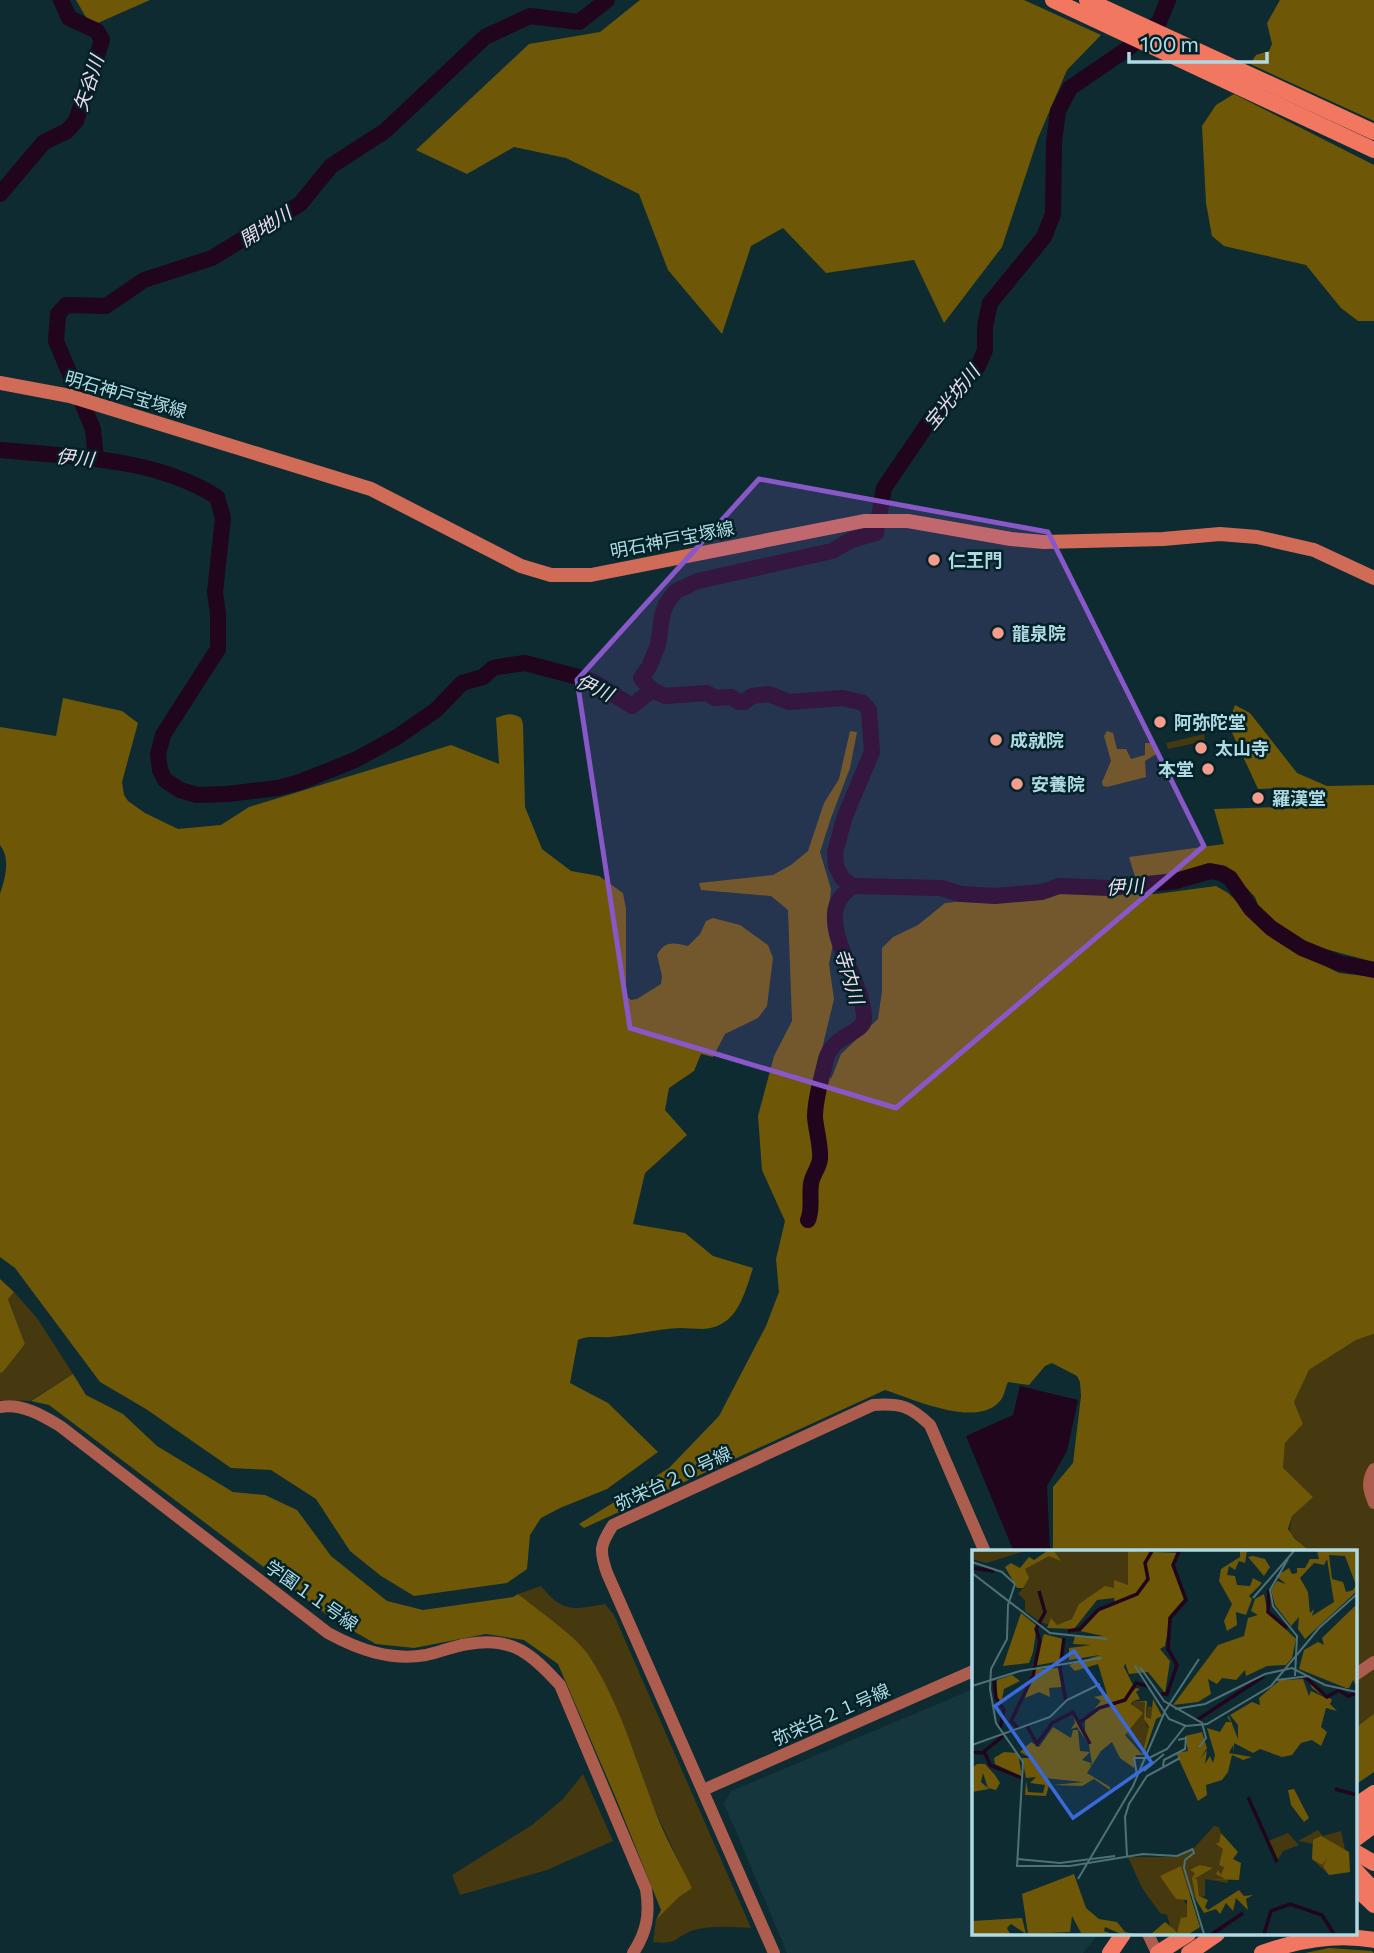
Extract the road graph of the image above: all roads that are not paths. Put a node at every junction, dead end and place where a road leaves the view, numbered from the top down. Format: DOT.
graph roads {
  1 [pos="1053,0"];
  2 [pos="1087,0"];
  3 [pos="1303,108"];
  4 [pos="1374,132"];
  5 [pos="1374,150"];
  6 [pos="0,383"];
  7 [pos="1374,578"];
  8 [pos="0,1407"];
  9 [pos="1374,1469"];
  10 [pos="1374,1503"];
  11 [pos="984,1550"];
  12 [pos="1374,1662"];
  13 [pos="972,1671"];
  14 [pos="1356,1674"];
  15 [pos="703,1790"];
  16 [pos="1374,1793"];
  17 [pos="1356,1805"];
  18 [pos="1374,1809"];
  19 [pos="1356,1822"];
  20 [pos="1374,1825"];
  21 [pos="1356,1838"];
  22 [pos="1361,1860"];
  23 [pos="1356,1888"];
  24 [pos="1374,1889"];
  25 [pos="1374,1905"];
  26 [pos="1122,1936"];
  27 [pos="1151,1936"];
  28 [pos="1185,1936"];
  29 [pos="1214,1936"];
  30 [pos="1374,1940"];
  31 [pos="1162,1950"];
  32 [pos="633,1953"];
  33 [pos="774,1953"];
  34 [pos="1110,1953"];
  35 [pos="1189,1953"];
  36 [pos="1262,1953"];
  1 -- 3 [label="highway"];
  2 -- 3 [label="highway"];
  3 -- 4 [label="highway"];
  3 -- 5 [label="highway"];
  6 -- 7 [label="main road, 明石神戸宝塚線"];
  8 -- 32 [label="street, 学園１１号線"];
  9 -- 10 [label="street"];
  11 -- 15 [label="street, 弥栄台２０号線"];
  12 -- 14 [label="street"];
  13 -- 15 [label="street, 弥栄台２１号線"];
  15 -- 33 [label="street, 弥栄台２０号線"];
  16 -- 17 [label="highway"];
  18 -- 19 [label="highway"];
  20 -- 21 [label="highway"];
  22 -- 24 [label="highway"];
  23 -- 25 [label="highway"];
  26 -- 34 [label="highway"];
  27 -- 31 [label="street"];
  28 -- 31 [label="highway"];
  29 -- 35 [label="highway"];
  30 -- 36 [label="highway"];
}
